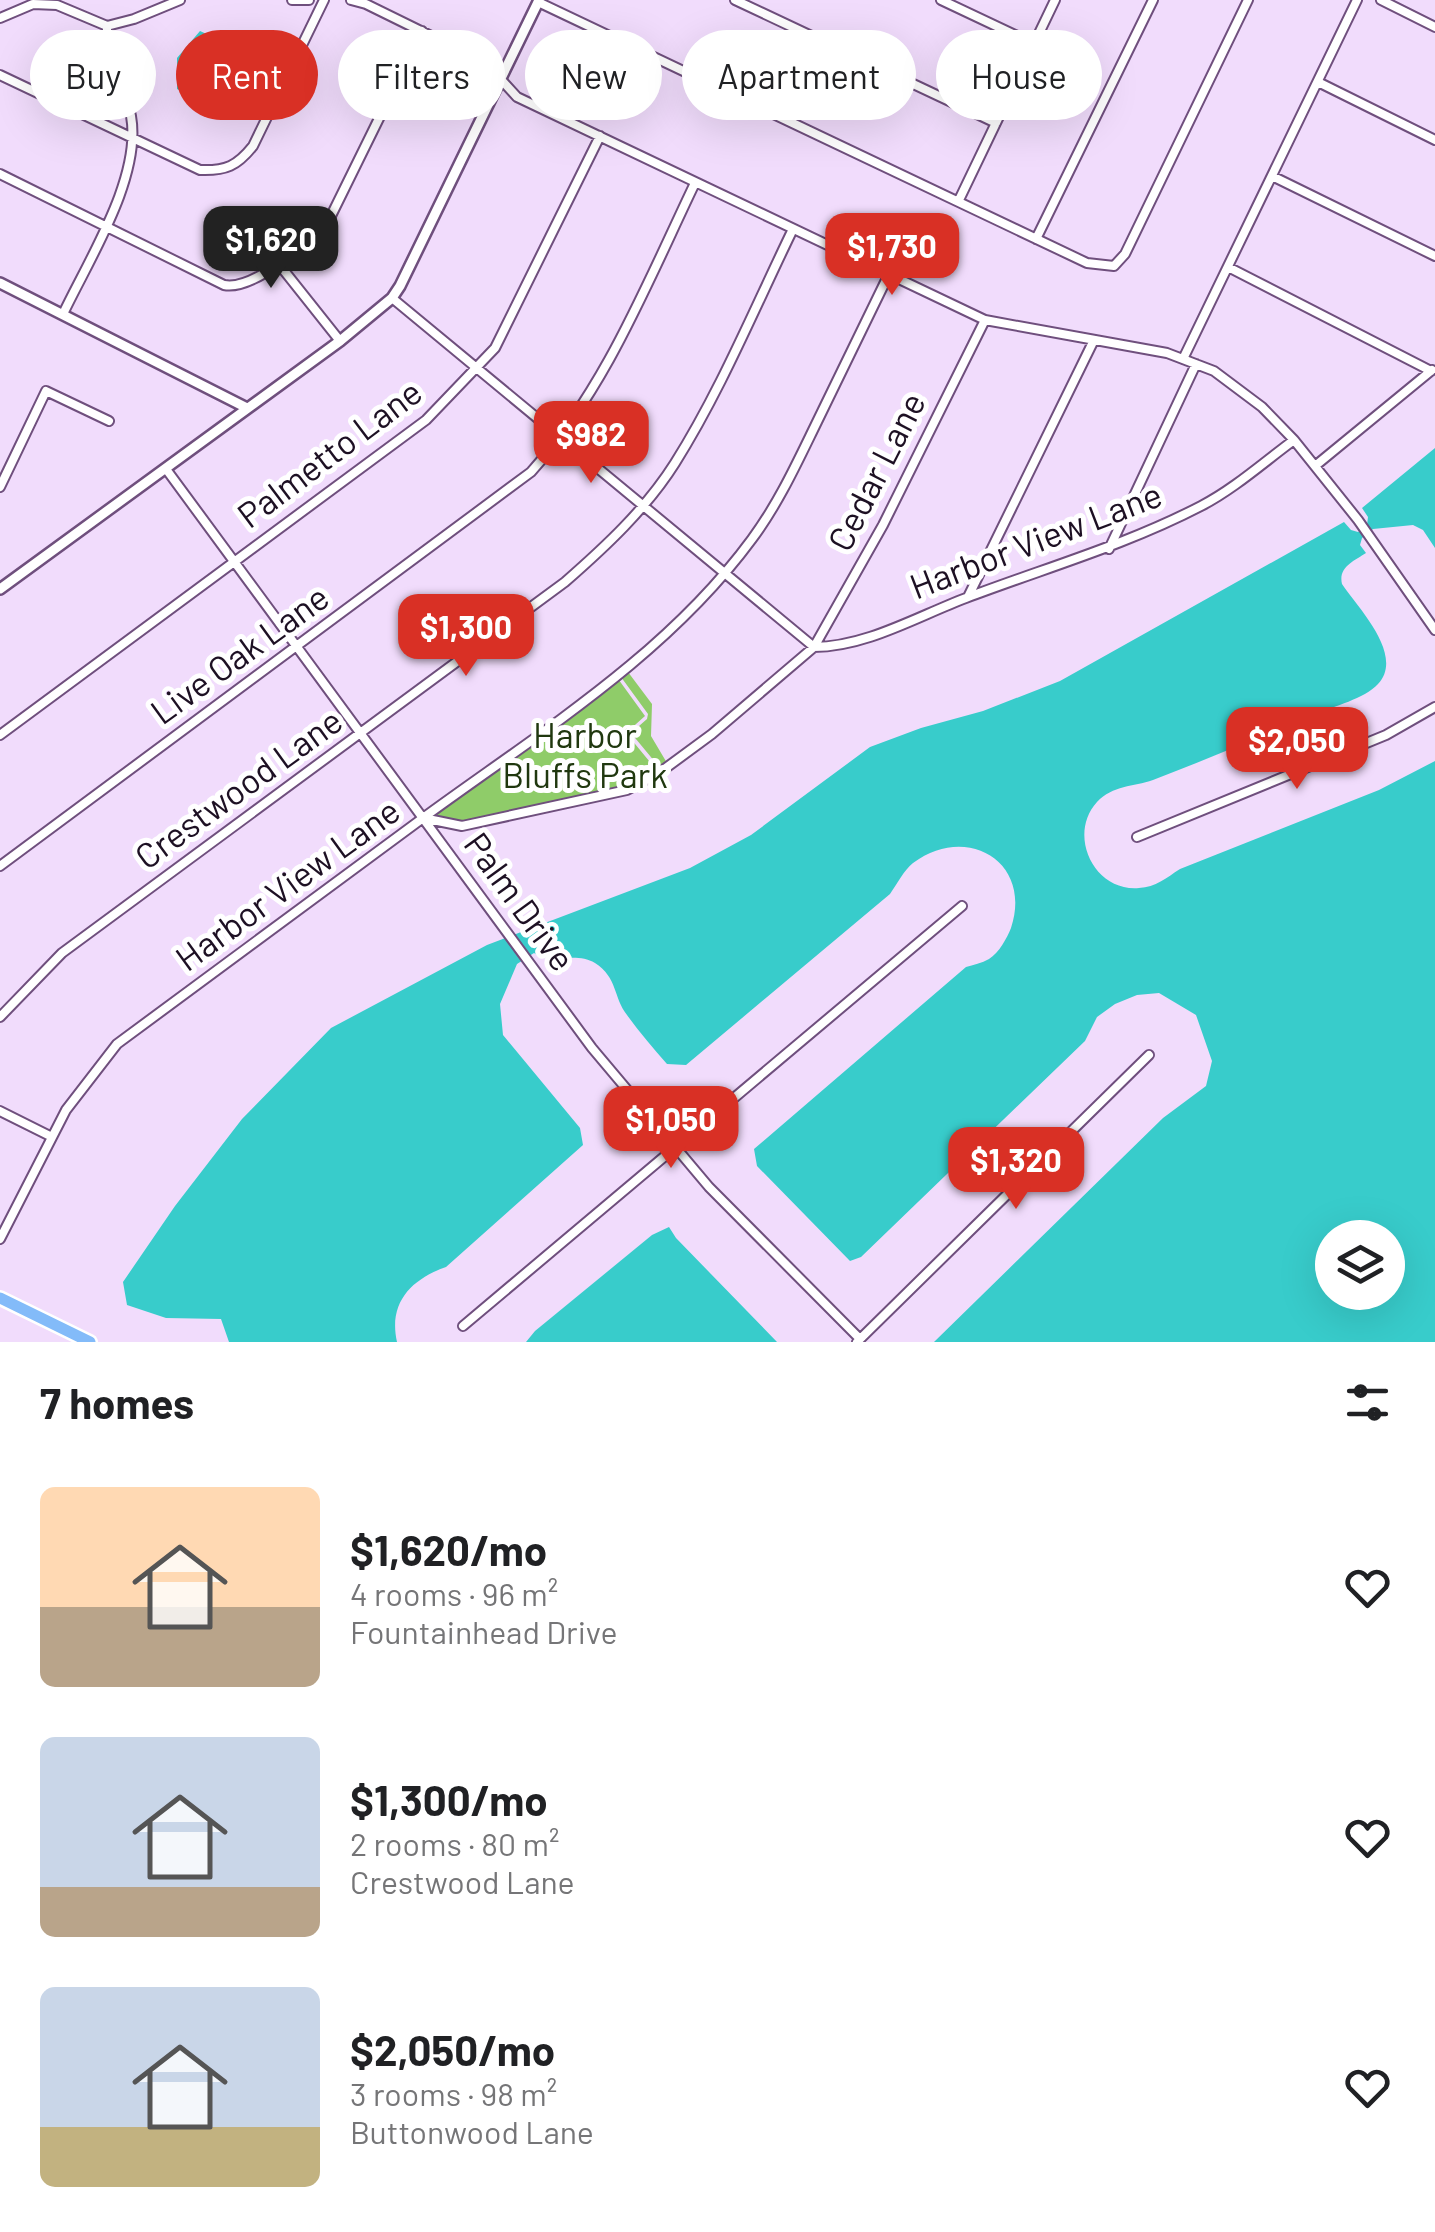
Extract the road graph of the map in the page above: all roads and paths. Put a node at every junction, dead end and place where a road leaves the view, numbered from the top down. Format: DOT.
graph roads {
  1 [pos="180,0"];
  2 [pos="292,0"];
  3 [pos="308,0"];
  4 [pos="324,0"];
  5 [pos="351,0"];
  6 [pos="735,0"];
  7 [pos="941,0"];
  8 [pos="1054,0"];
  9 [pos="1152,0"];
  10 [pos="1248,0"];
  11 [pos="1357,0"];
  12 [pos="1381,0"];
  13 [pos="538,1"];
  14 [pos="57,2"];
  15 [pos="0,18"];
  16 [pos="107,26"];
  17 [pos="1435,26"];
  18 [pos="420,30"];
  19 [pos="1004,30"];
  20 [pos="1040,30"];
  21 [pos="505,70"];
  22 [pos="0,75"];
  23 [pos="1318,82"];
  24 [pos="505,83"];
  25 [pos="378,120"];
  26 [pos="481,120"];
  27 [pos="997,120"];
  28 [pos="996,123"];
  29 [pos="600,136"];
  30 [pos="133,140"];
  31 [pos="1435,140"];
  32 [pos="0,174"];
  33 [pos="1272,176"];
  34 [pos="695,183"];
  35 [pos="959,200"];
  36 [pos="104,226"];
  37 [pos="793,229"];
  38 [pos="1036,239"];
  39 [pos="1435,256"];
  40 [pos="278,263"];
  41 [pos="1230,268"];
  42 [pos="888,276"];
  43 [pos="0,283"];
  44 [pos="392,298"];
  45 [pos="62,314"];
  46 [pos="985,320"];
  47 [pos="1094,340"];
  48 [pos="340,341"];
  49 [pos="1183,358"];
  50 [pos="1196,364"];
  51 [pos="478,368"];
  52 [pos="1433,369"];
  53 [pos="247,408"];
  54 [pos="109,421"];
  55 [pos="562,438"];
  56 [pos="1294,440"];
  57 [pos="1315,466"];
  58 [pos="166,470"];
  59 [pos="0,487"];
  60 [pos="642,504"];
  61 [pos="1109,549"];
  62 [pos="234,561"];
  63 [pos="726,573"];
  64 [pos="0,590"];
  65 [pos="968,597"];
  66 [pos="1435,630"];
  67 [pos="297,647"];
  68 [pos="814,647"];
  69 [pos="1435,706"];
  70 [pos="359,734"];
  71 [pos="0,735"];
  72 [pos="423,818"];
  73 [pos="1137,837"];
  74 [pos="0,866"];
  75 [pos="962,906"];
  76 [pos="0,1017"];
  77 [pos="1150,1055"];
  78 [pos="0,1111"];
  79 [pos="52,1137"];
  80 [pos="676,1147"];
  81 [pos="0,1239"];
  82 [pos="0,1298"];
  83 [pos="463,1326"];
  84 [pos="858,1341"];
  85 [pos="90,1342"];
  1 -- 16 [label="street"];
  2 -- 3 [label="street"];
  4 -- 30 [label="street"];
  5 -- 18 [label="street"];
  6 -- 28 [label="street"];
  7 -- 19 [label="street"];
  8 -- 20 [label="street"];
  9 -- 38 [label="street"];
  10 -- 38 [label="street"];
  11 -- 23 [label="street"];
  12 -- 17 [label="street"];
  13 -- 21 [label="street"];
  13 -- 35 [label="street"];
  14 -- 15 [label="street"];
  14 -- 16 [label="street"];
  16 -- 30 [label="street"];
  22 -- 30 [label="street"];
  23 -- 31 [label="street"];
  23 -- 33 [label="street"];
  24 -- 29 [label="street"];
  25 -- 40 [label="street"];
  26 -- 44 [label="street"];
  27 -- 28 [label="street"];
  28 -- 35 [label="street"];
  29 -- 34 [label="street"];
  29 -- 51 [label="street, Palmetto Lane"];
  30 -- 36 [label="street"];
  32 -- 36 [label="street"];
  33 -- 39 [label="street"];
  33 -- 41 [label="street"];
  34 -- 37 [label="street"];
  34 -- 55 [label="street, Live Oak Lane"];
  35 -- 38 [label="street"];
  36 -- 40 [label="street"];
  36 -- 45 [label="street"];
  37 -- 42 [label="street"];
  37 -- 60 [label="street, Crestwood Lane"];
  40 -- 48 [label="street"];
  41 -- 49 [label="street"];
  41 -- 52 [label="street"];
  42 -- 46 [label="street"];
  42 -- 63 [label="street"];
  43 -- 45 [label="street"];
  44 -- 48 [label="street"];
  44 -- 51 [label="street"];
  45 -- 53 [label="street"];
  46 -- 47 [label="street"];
  46 -- 68 [label="street, Cedar Lane"];
  47 -- 49 [label="street"];
  47 -- 65 [label="street"];
  48 -- 53 [label="street"];
  49 -- 50 [label="street"];
  50 -- 56 [label="street"];
  50 -- 61 [label="street"];
  51 -- 55 [label="street"];
  51 -- 62 [label="street, Palmetto Lane"];
  52 -- 57 [label="street"];
  53 -- 58 [label="street"];
  54 -- 59 [label="street"];
  55 -- 60 [label="street"];
  55 -- 67 [label="street, Live Oak Lane"];
  56 -- 57 [label="street"];
  56 -- 61 [label="street, Harbor View Lane"];
  57 -- 66 [label="street"];
  58 -- 62 [label="street, Palm Drive"];
  58 -- 64 [label="street"];
  60 -- 63 [label="street"];
  60 -- 70 [label="street, Crestwood Lane"];
  61 -- 65 [label="street, Harbor View Lane"];
  62 -- 67 [label="street, Palm Drive"];
  62 -- 71 [label="street, Palmetto Lane"];
  63 -- 68 [label="street"];
  63 -- 72 [label="street"];
  65 -- 68 [label="street, Harbor View Lane"];
  67 -- 70 [label="street, Palm Drive"];
  67 -- 74 [label="street, Live Oak Lane"];
  68 -- 72 [label="street, Harbor View Lane"];
  69 -- 73 [label="street"];
  70 -- 72 [label="street, Palm Drive"];
  70 -- 76 [label="street, Crestwood Lane"];
  72 -- 79 [label="street, Harbor View Lane"];
  72 -- 80 [label="street, Palm Drive"];
  75 -- 80 [label="street"];
  77 -- 84 [label="street"];
  78 -- 79 [label="street"];
  79 -- 81 [label="street, Harbor View Lane"];
  80 -- 83 [label="street"];
  80 -- 84 [label="street, Palm Drive"];
  82 -- 85 [label="main road"];
}
